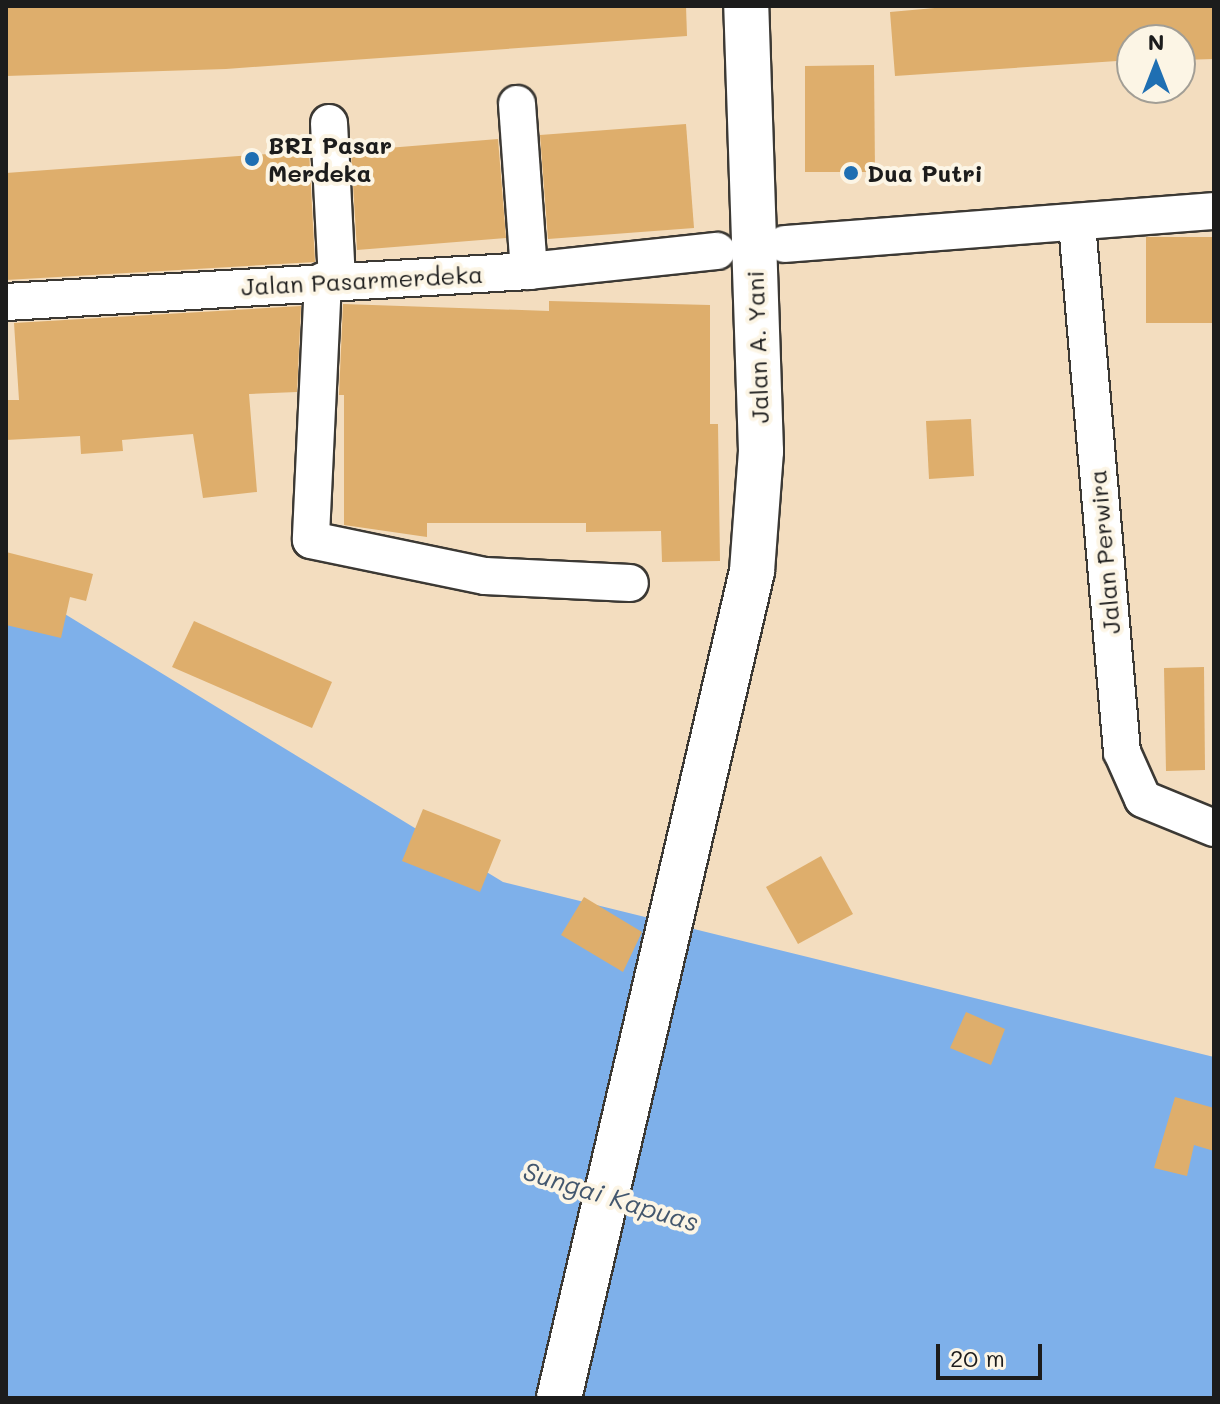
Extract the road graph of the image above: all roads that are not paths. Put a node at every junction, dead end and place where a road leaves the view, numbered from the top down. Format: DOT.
graph roads {
  1 [pos="746,6"];
  2 [pos="517,104"];
  3 [pos="329,123"];
  4 [pos="1214,211"];
  5 [pos="1077,224"];
  6 [pos="785,244"];
  7 [pos="717,251"];
  8 [pos="529,271"];
  9 [pos="330,280"];
  10 [pos="6,302"];
  11 [pos="630,583"];
  12 [pos="1214,828"];
  13 [pos="559,1398"];
  1 -- 13 [label="highway, Jalan A. Yani"];
  2 -- 8 [label="street"];
  3 -- 9 [label="street"];
  4 -- 5 [label="street"];
  5 -- 6 [label="street"];
  5 -- 12 [label="street, Jalan Perwira"];
  7 -- 8 [label="street, Jalan Pasarmerdeka"];
  8 -- 9 [label="street, Jalan Pasarmerdeka"];
  9 -- 10 [label="street, Jalan Pasarmerdeka"];
  9 -- 11 [label="street"];
}
